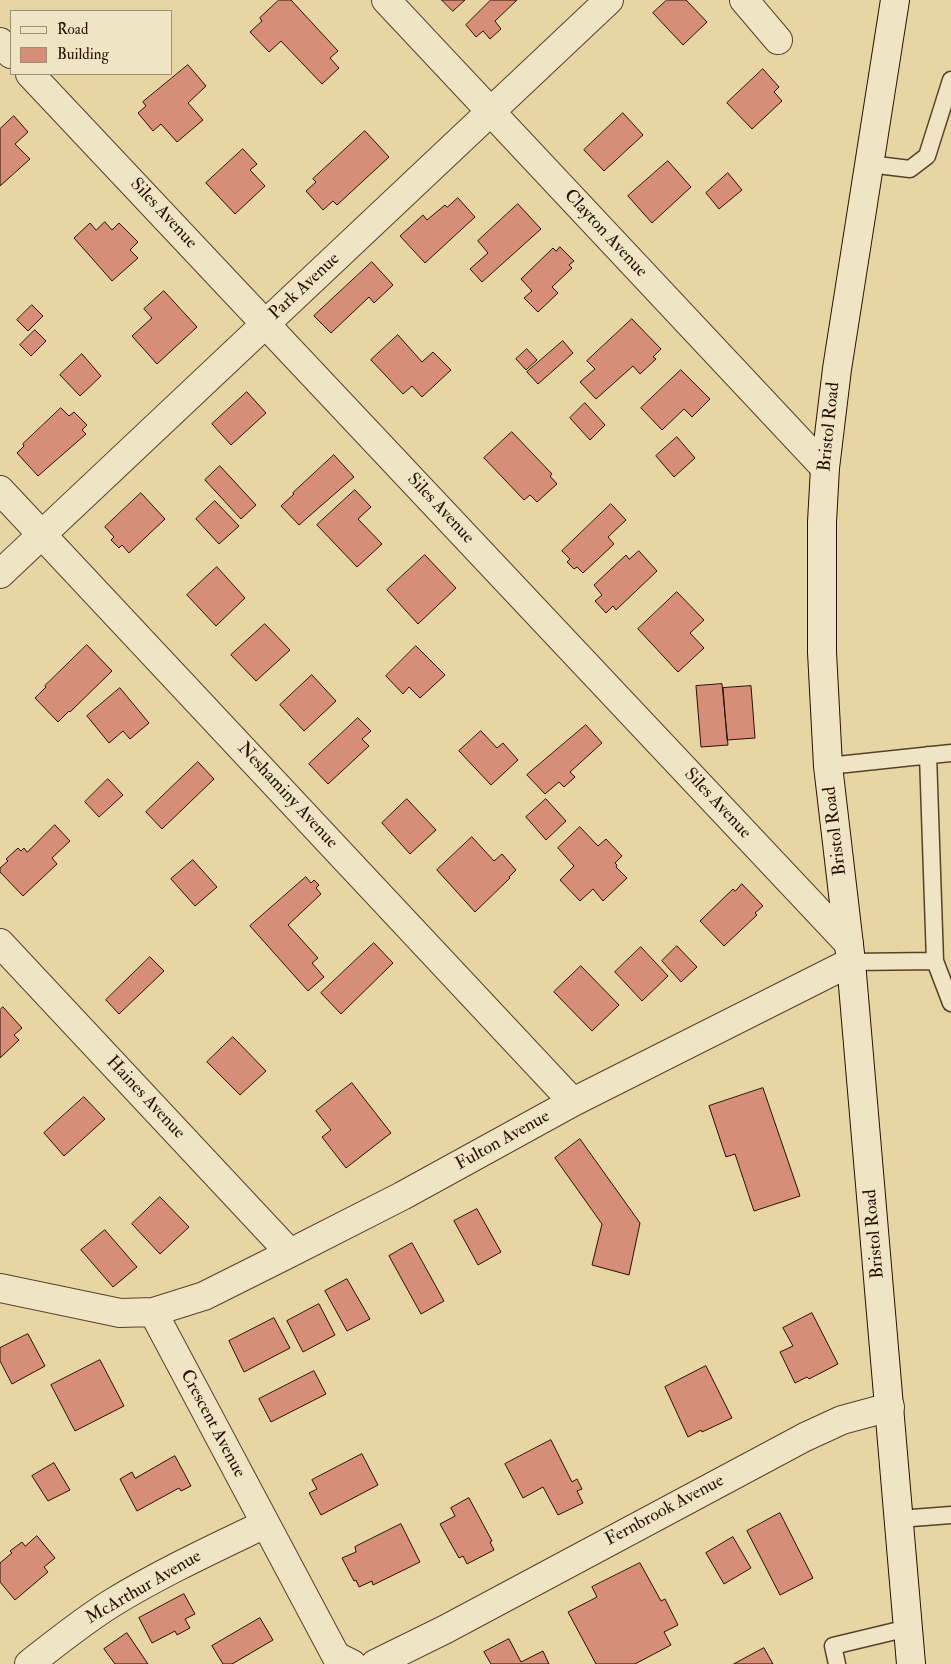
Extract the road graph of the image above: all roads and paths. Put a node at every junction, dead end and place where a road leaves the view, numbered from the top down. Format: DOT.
graph roads {
  1 [pos="386,0"];
  2 [pos="609,0"];
  3 [pos="744,0"];
  4 [pos="895,0"];
  5 [pos="778,40"];
  6 [pos="0,42"];
  7 [pos="10,53"];
  8 [pos="31,75"];
  9 [pos="951,80"];
  10 [pos="490,111"];
  11 [pos="869,164"];
  12 [pos="266,323"];
  13 [pos="825,468"];
  14 [pos="0,490"];
  15 [pos="42,534"];
  16 [pos="0,574"];
  17 [pos="951,753"];
  18 [pos="928,755"];
  19 [pos="828,766"];
  20 [pos="0,943"];
  21 [pos="850,953"];
  22 [pos="935,961"];
  23 [pos="951,1003"];
  24 [pos="573,1102"];
  25 [pos="290,1253"];
  26 [pos="0,1288"];
  27 [pos="153,1312"];
  28 [pos="890,1407"];
  29 [pos="951,1515"];
  30 [pos="899,1519"];
  31 [pos="265,1524"];
  32 [pos="908,1628"];
  33 [pos="29,1664"];
  34 [pos="352,1664"];
  35 [pos="375,1664"];
  36 [pos="837,1664"];
  37 [pos="912,1664"];
  1 -- 10 [label="street, Clayton Avenue"];
  2 -- 10 [label="street, Park Avenue"];
  3 -- 5 [label="street"];
  4 -- 11 [label="street, Bristol Road"];
  6 -- 7 [label="street"];
  8 -- 12 [label="street, Siles Avenue"];
  9 -- 11 [label="lane"];
  10 -- 12 [label="street, Park Avenue"];
  10 -- 13 [label="street, Clayton Avenue"];
  11 -- 13 [label="street, Bristol Road"];
  12 -- 15 [label="street, Park Avenue"];
  12 -- 21 [label="street, Siles Avenue"];
  13 -- 19 [label="street, Bristol Road"];
  14 -- 15 [label="street, Neshaminy Avenue"];
  15 -- 16 [label="street, Park Avenue"];
  15 -- 24 [label="street, Neshaminy Avenue"];
  17 -- 18 [label="lane"];
  18 -- 19 [label="lane"];
  18 -- 22 [label="lane"];
  19 -- 21 [label="street, Bristol Road"];
  20 -- 25 [label="street, Haines Avenue"];
  21 -- 22 [label="lane"];
  21 -- 24 [label="street, Fulton Avenue"];
  21 -- 28 [label="street, Bristol Road"];
  22 -- 23 [label="lane"];
  24 -- 25 [label="street, Fulton Avenue"];
  25 -- 27 [label="street, Fulton Avenue"];
  26 -- 27 [label="street"];
  27 -- 31 [label="street, Crescent Avenue"];
  28 -- 30 [label="street, Bristol Road"];
  28 -- 35 [label="street, Fernbrook Avenue"];
  29 -- 30 [label="lane"];
  30 -- 32 [label="street, Bristol Road"];
  31 -- 33 [label="street, McArthur Avenue"];
  31 -- 34 [label="street, Crescent Avenue"];
  32 -- 36 [label="lane"];
  32 -- 37 [label="street, Bristol Road"];
}
